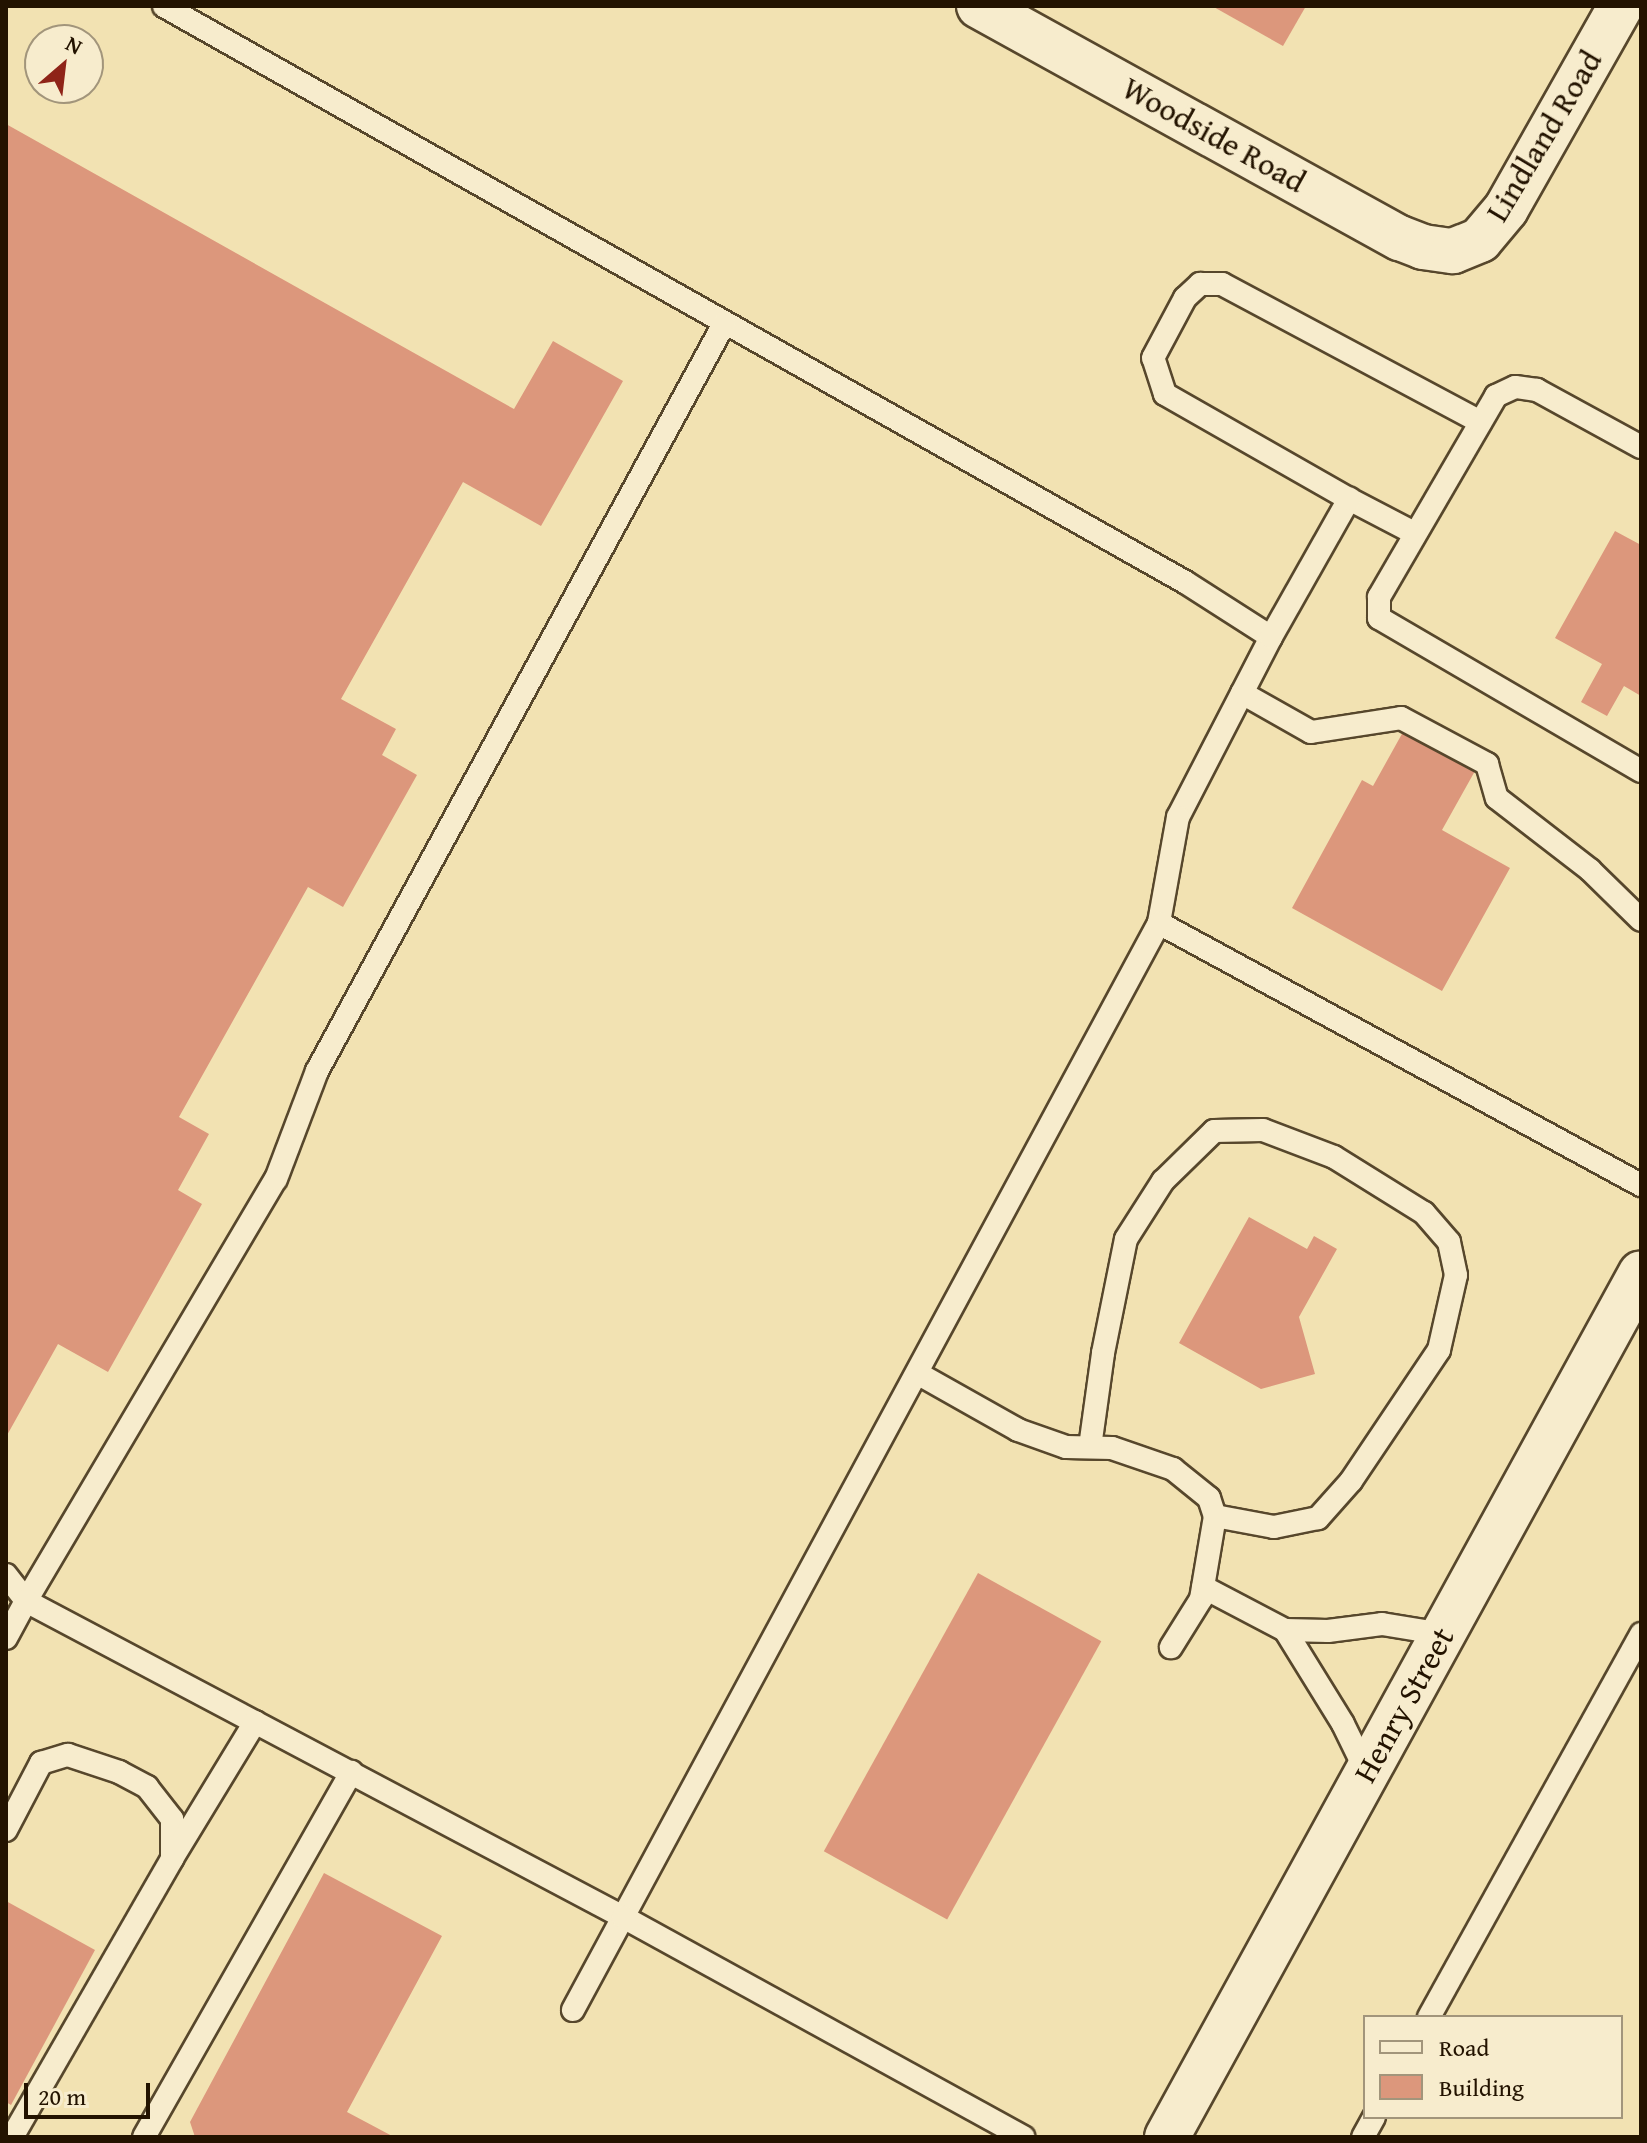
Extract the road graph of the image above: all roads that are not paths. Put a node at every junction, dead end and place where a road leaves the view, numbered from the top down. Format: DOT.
graph roads {
  1 [pos="164,6"];
  2 [pos="979,6"];
  3 [pos="1621,6"];
  4 [pos="1453,251"];
  5 [pos="724,324"];
  6 [pos="1480,422"];
  7 [pos="1641,447"];
  8 [pos="1349,499"];
  9 [pos="1414,533"];
  10 [pos="1271,637"];
  11 [pos="1242,693"];
  12 [pos="1641,771"];
  13 [pos="1641,920"];
  14 [pos="1159,923"];
  15 [pos="1641,1185"];
  16 [pos="1641,1273"];
  17 [pos="917,1373"];
  18 [pos="1090,1447"];
  19 [pos="1215,1516"];
  20 [pos="6,1575"];
  21 [pos="1203,1587"];
  22 [pos="26,1601"];
  23 [pos="1285,1630"];
  24 [pos="1443,1634"];
  25 [pos="1641,1634"];
  26 [pos="6,1638"];
  27 [pos="1171,1647"];
  28 [pos="255,1722"];
  29 [pos="351,1772"];
  30 [pos="1367,1773"];
  31 [pos="6,1830"];
  32 [pos="172,1859"];
  33 [pos="623,1917"];
  34 [pos="573,2010"];
  35 [pos="1430,2015"];
  36 [pos="1373,2119"];
  37 [pos="12,2137"];
  38 [pos="144,2137"];
  39 [pos="1023,2137"];
  40 [pos="1167,2137"];
  41 [pos="1363,2137"];
  1 -- 5 [label="lane"];
  2 -- 4 [label="main road, Woodside Road"];
  3 -- 4 [label="main road, Lindland Road"];
  5 -- 10 [label="lane"];
  5 -- 22 [label="lane"];
  6 -- 7 [label="lane"];
  6 -- 8 [label="lane"];
  6 -- 9 [label="lane"];
  8 -- 9 [label="lane"];
  8 -- 10 [label="lane"];
  9 -- 12 [label="lane"];
  10 -- 11 [label="lane"];
  11 -- 13 [label="lane"];
  11 -- 14 [label="lane"];
  14 -- 15 [label="lane"];
  14 -- 17 [label="lane"];
  16 -- 24 [label="main road, Henry Street"];
  17 -- 18 [label="lane"];
  17 -- 33 [label="lane"];
  18 -- 19 [label="lane"];
  18 -- 19 [label="lane"];
  19 -- 21 [label="lane"];
  20 -- 22 [label="lane"];
  21 -- 23 [label="lane"];
  21 -- 27 [label="lane"];
  22 -- 26 [label="lane"];
  22 -- 28 [label="lane"];
  23 -- 24 [label="lane"];
  23 -- 30 [label="lane"];
  24 -- 30 [label="main road, Henry Street"];
  25 -- 35 [label="lane"];
  28 -- 29 [label="lane"];
  28 -- 32 [label="lane"];
  29 -- 33 [label="lane"];
  29 -- 38 [label="lane"];
  30 -- 40 [label="main road, Henry Street"];
  31 -- 32 [label="lane"];
  32 -- 37 [label="lane"];
  33 -- 34 [label="lane"];
  33 -- 39 [label="lane"];
  36 -- 41 [label="lane"];
}
